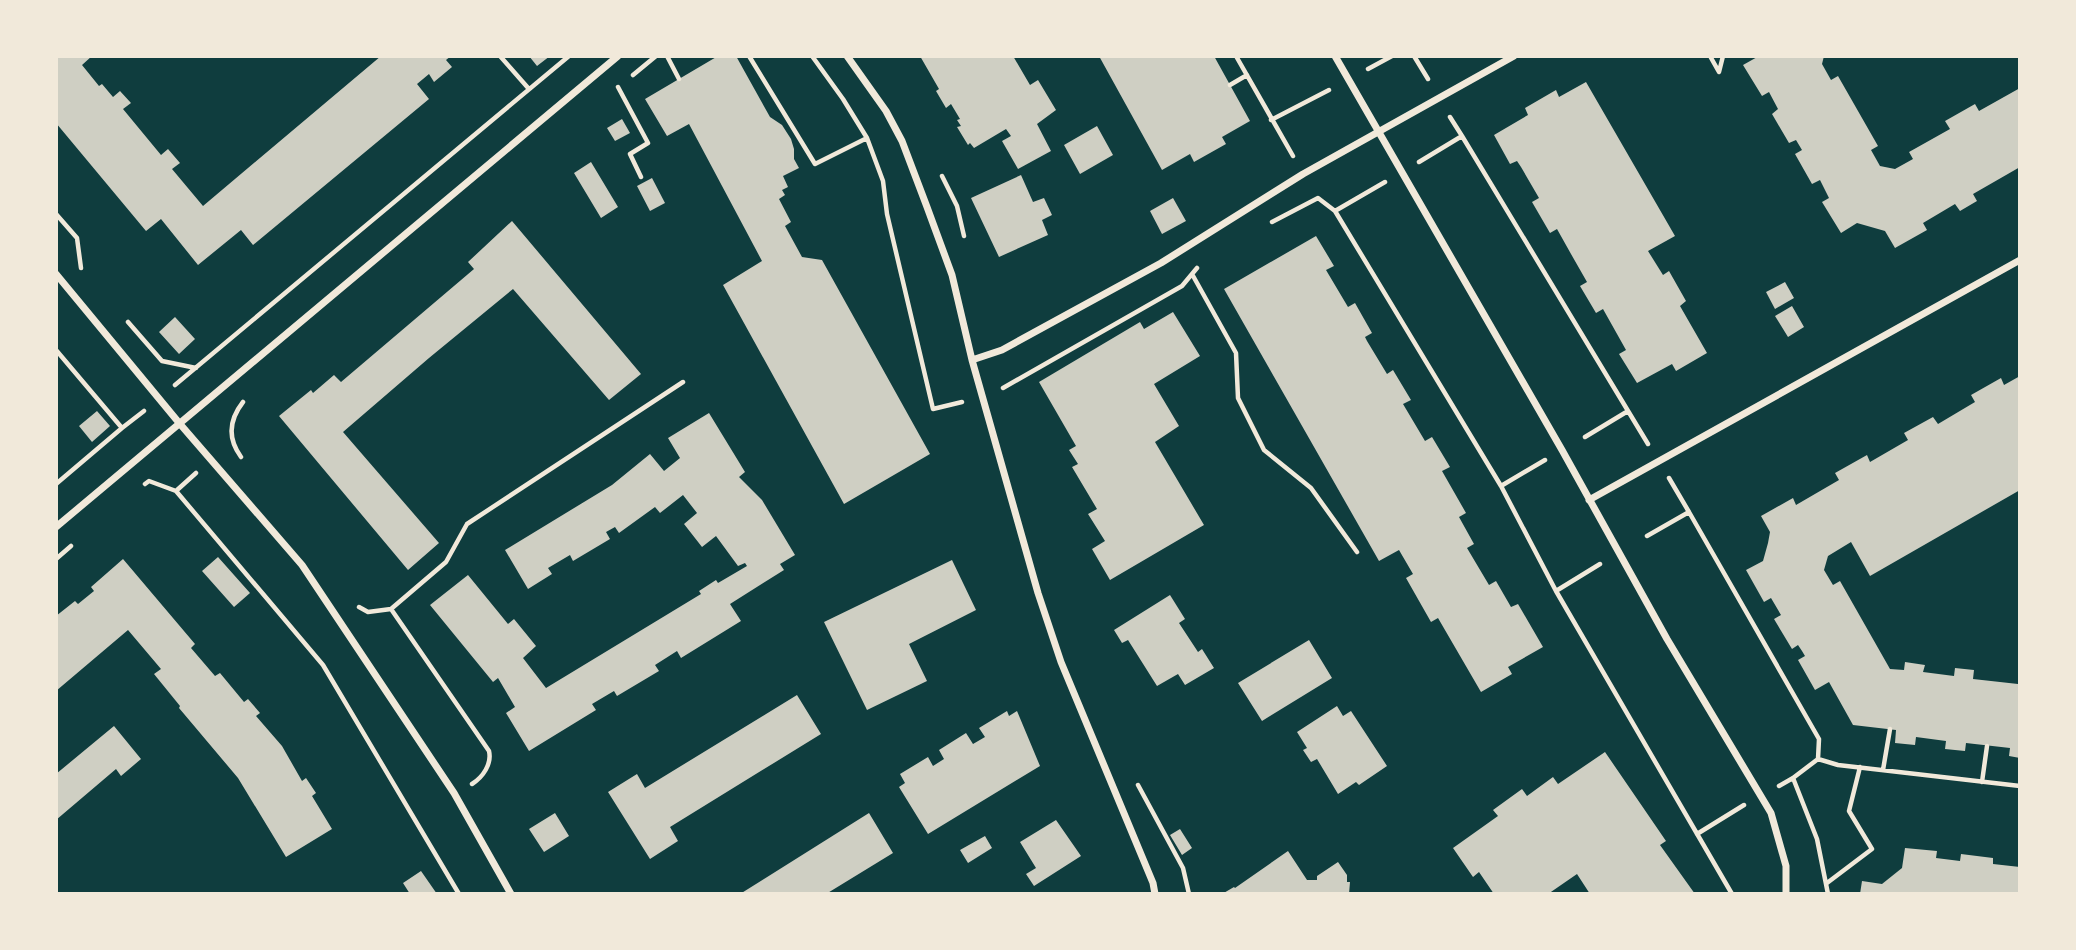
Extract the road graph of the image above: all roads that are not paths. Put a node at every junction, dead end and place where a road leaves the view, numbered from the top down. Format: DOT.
graph roads {
  1 [pos="618,56"];
  2 [pos="847,56"];
  3 [pos="1335,56"];
  4 [pos="1514,56"];
  5 [pos="1378,131"];
  6 [pos="2020,260"];
  7 [pos="56,274"];
  8 [pos="972,360"];
  9 [pos="180,424"];
  10 [pos="1589,500"];
  11 [pos="56,527"];
  12 [pos="511,894"];
  13 [pos="1155,894"];
  14 [pos="1786,894"];
  1 -- 9 [label="street"];
  2 -- 8 [label="street"];
  3 -- 5 [label="street"];
  4 -- 5 [label="street"];
  5 -- 8 [label="street"];
  5 -- 10 [label="street"];
  6 -- 10 [label="street"];
  7 -- 9 [label="street"];
  8 -- 13 [label="street"];
  9 -- 11 [label="street"];
  9 -- 12 [label="street"];
  10 -- 14 [label="street"];
}
